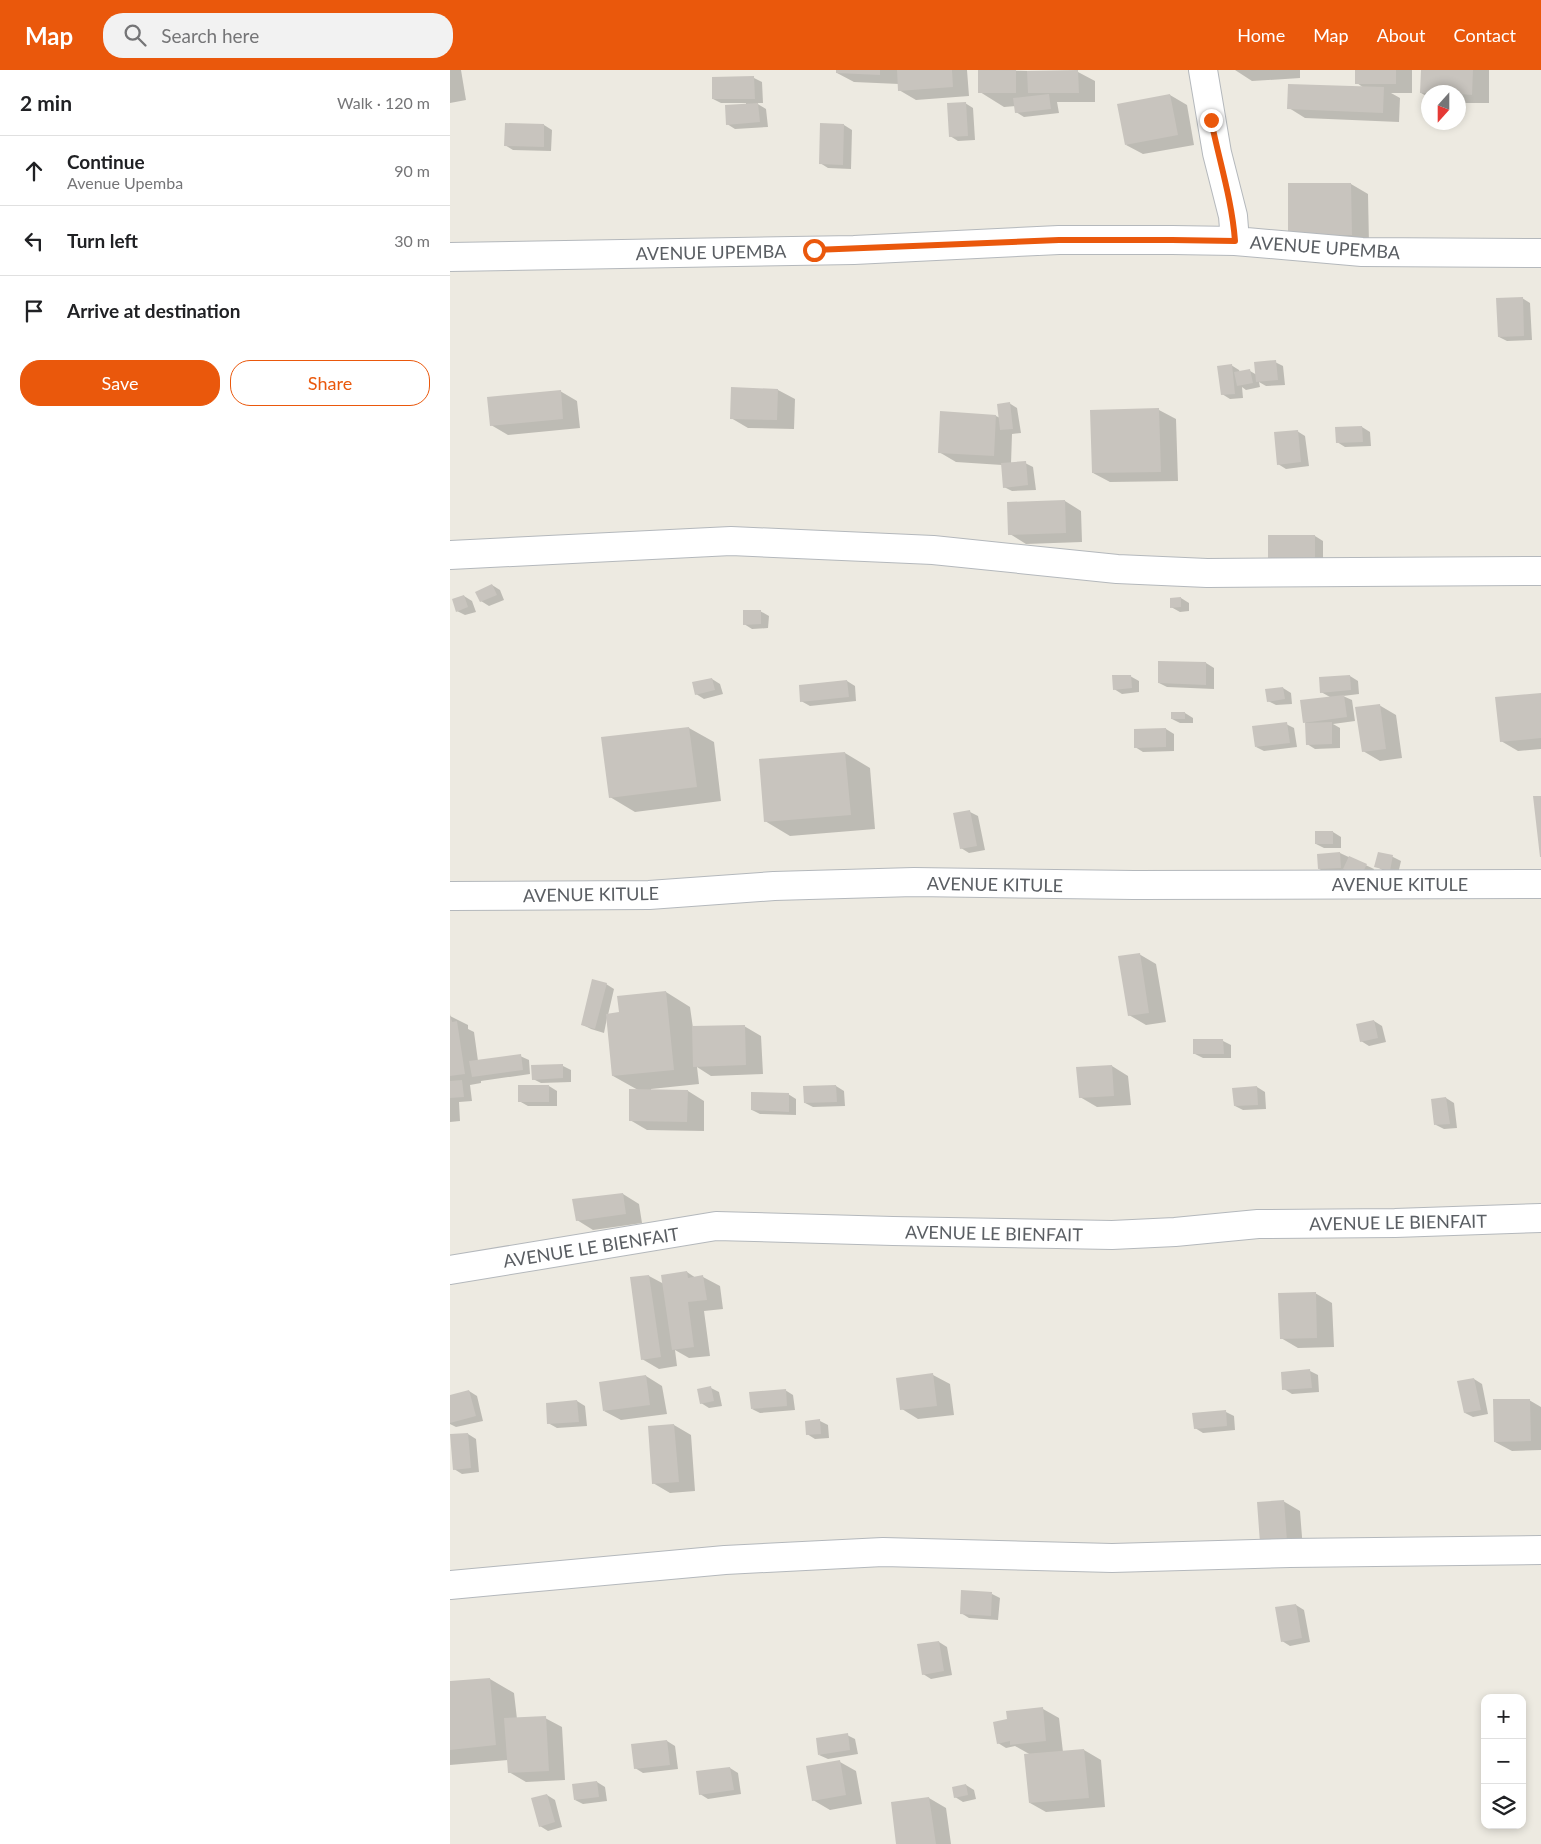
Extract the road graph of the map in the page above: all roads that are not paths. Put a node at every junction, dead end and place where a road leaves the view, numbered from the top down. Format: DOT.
graph roads {
  1 [pos="1203,70"];
  2 [pos="1235,241"];
  3 [pos="1541,254"];
  4 [pos="450,257"];
  5 [pos="450,556"];
  6 [pos="1541,571"];
  7 [pos="1541,884"];
  8 [pos="450,896"];
  9 [pos="1541,1218"];
  10 [pos="450,1270"];
  11 [pos="1541,1550"];
  12 [pos="450,1585"];
  1 -- 2 [label="street"];
  2 -- 3 [label="street, AVENUE UPEMBA"];
  2 -- 4 [label="street, AVENUE UPEMBA"];
  5 -- 6 [label="street"];
  7 -- 8 [label="street, AVENUE KITULE"];
  9 -- 10 [label="street, AVENUE LE BIENFAIT"];
  11 -- 12 [label="street"];
}
